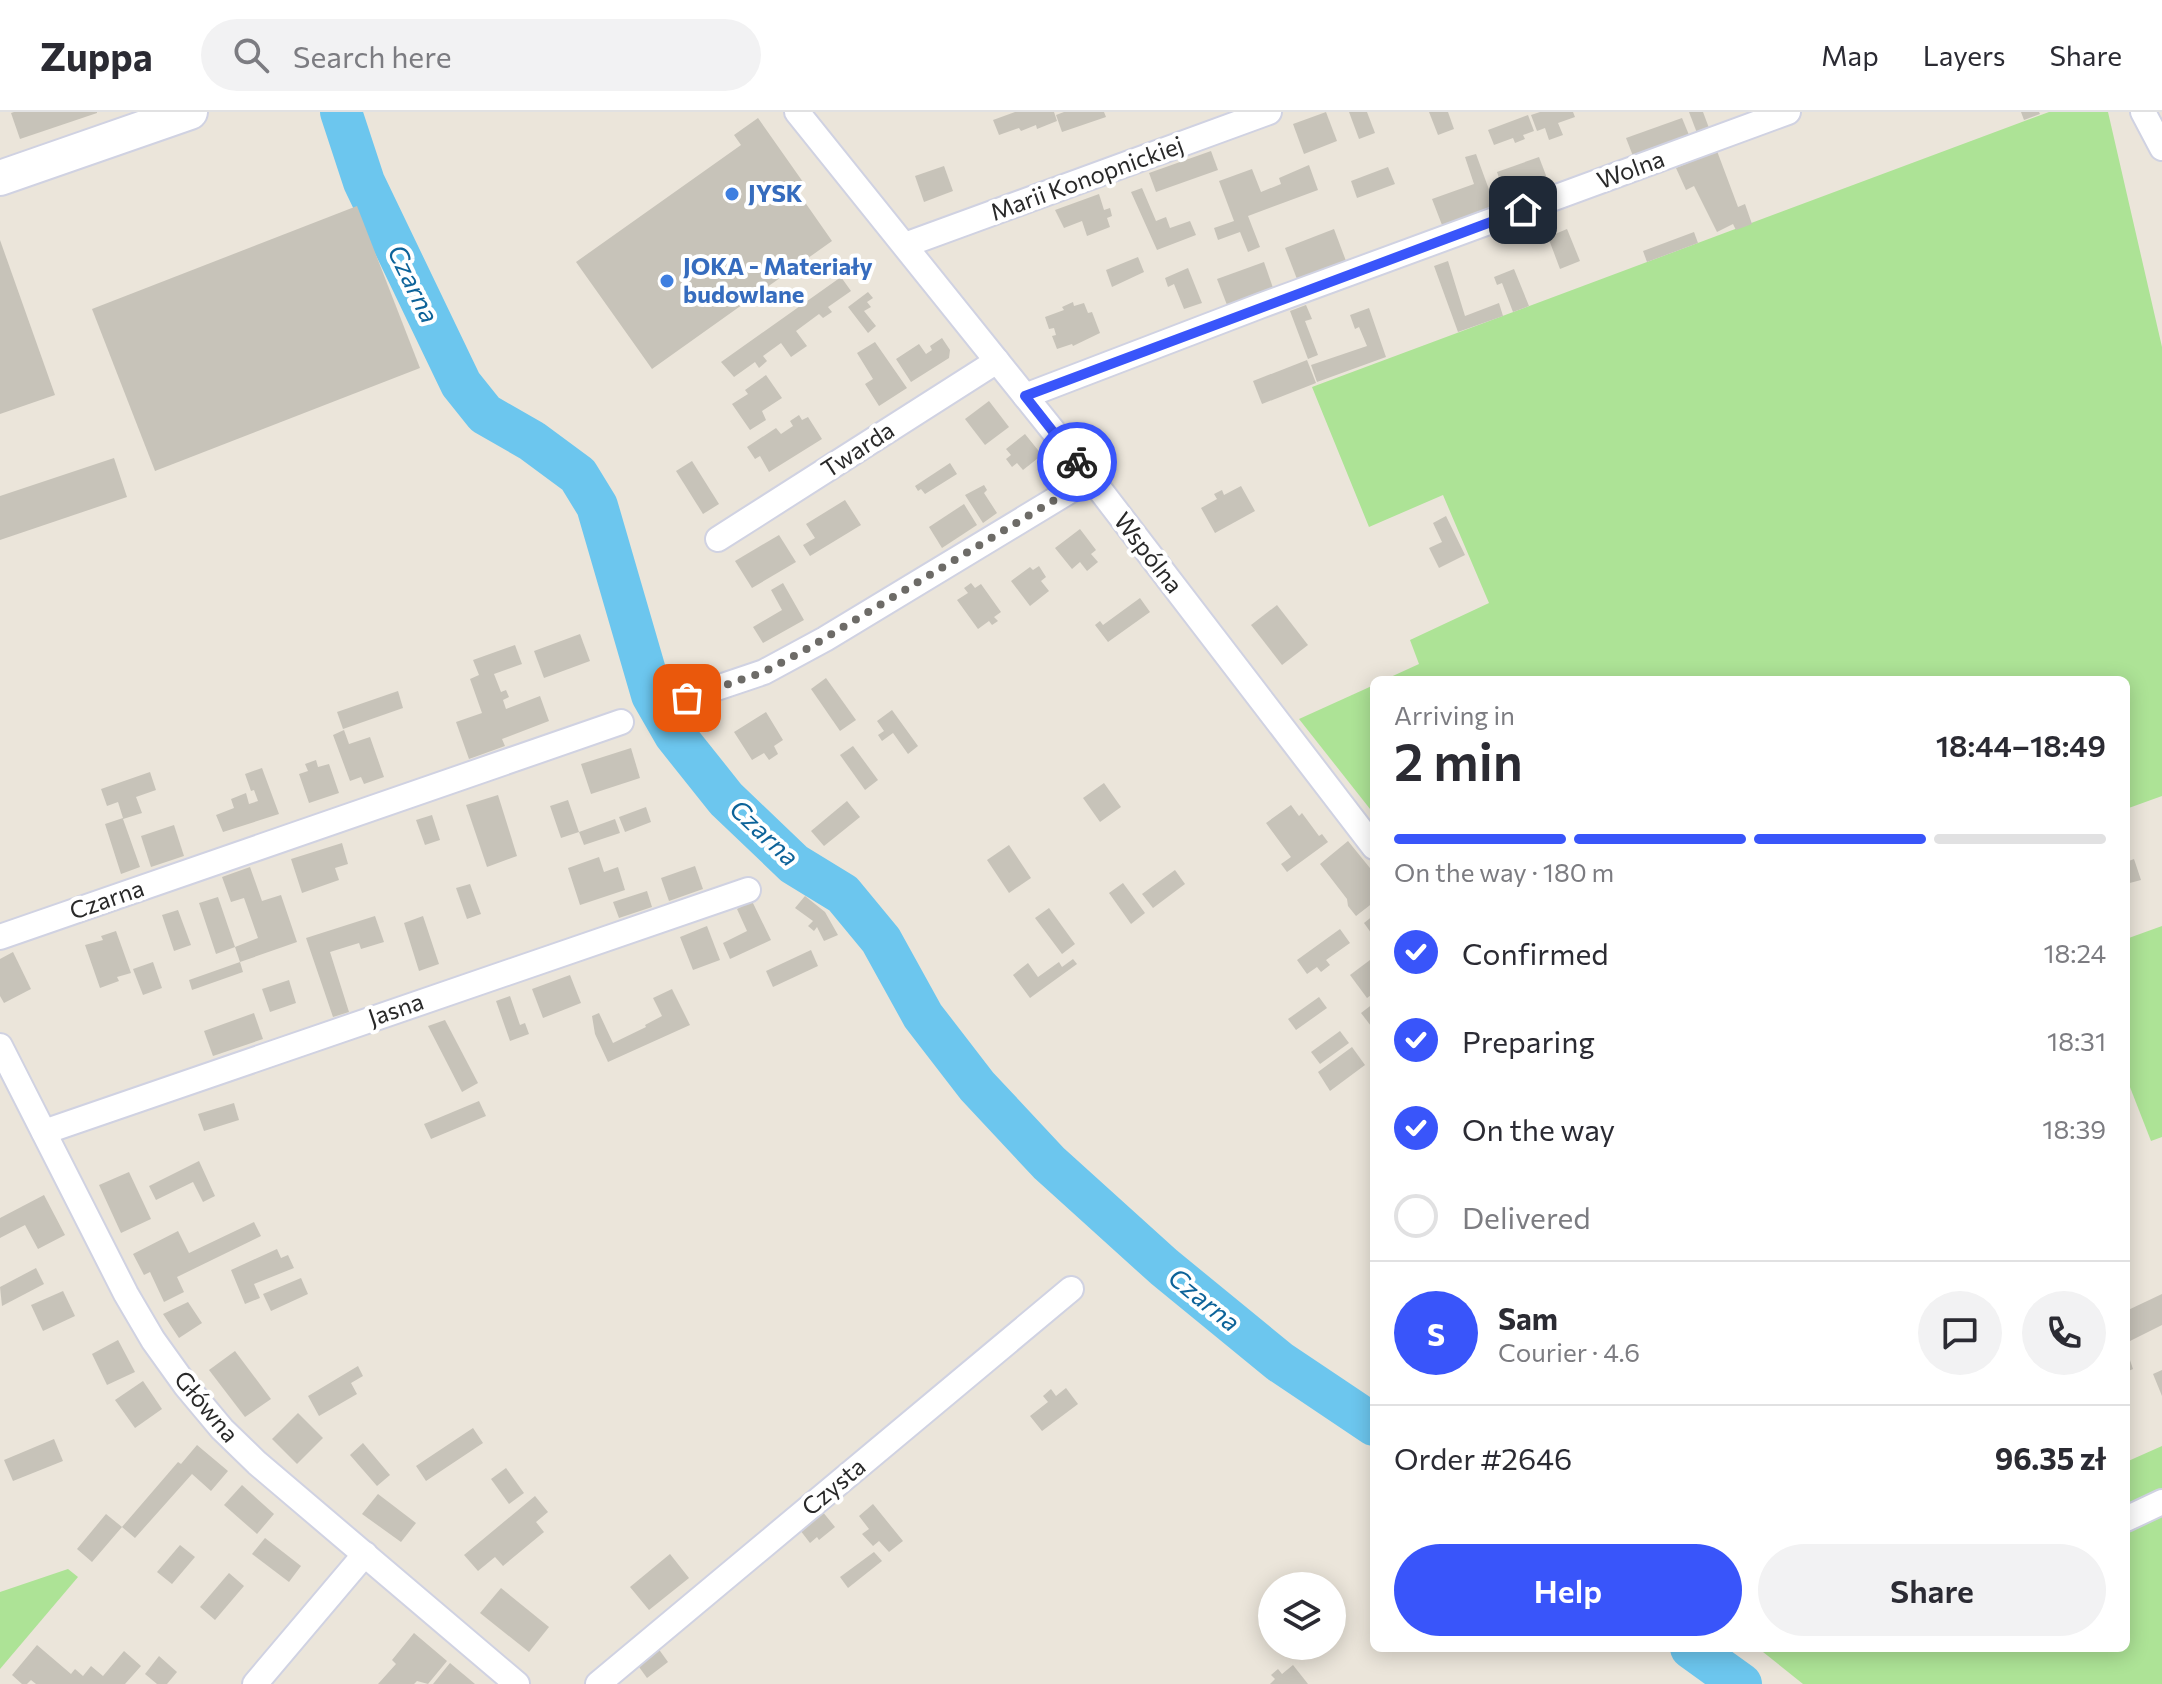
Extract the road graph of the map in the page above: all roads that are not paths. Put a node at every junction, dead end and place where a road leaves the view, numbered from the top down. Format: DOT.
graph roads {
  1 [pos="190,112"];
  2 [pos="797,112"];
  3 [pos="1269,112"];
  4 [pos="1788,112"];
  5 [pos="2143,112"];
  6 [pos="2162,148"];
  7 [pos="0,178"];
  8 [pos="905,245"];
  9 [pos="997,361"];
  10 [pos="1025,396"];
  11 [pos="1091,478"];
  12 [pos="718,539"];
  13 [pos="687,698"];
  14 [pos="621,722"];
  15 [pos="1370,842"];
  16 [pos="748,890"];
  17 [pos="0,937"];
  18 [pos="0,1046"];
  19 [pos="44,1132"];
  20 [pos="1071,1289"];
  21 [pos="2162,1502"];
  22 [pos="2130,1517"];
  23 [pos="365,1554"];
  24 [pos="255,1684"];
  25 [pos="517,1684"];
  26 [pos="598,1684"];
  1 -- 7 [label="main road"];
  2 -- 8 [label="street, Wspólna"];
  3 -- 8 [label="street, Marii Konopnickiej"];
  4 -- 10 [label="street, Wolna"];
  5 -- 6 [label="street"];
  8 -- 9 [label="street, Wspólna"];
  9 -- 10 [label="street, Wspólna"];
  9 -- 12 [label="street, Twarda"];
  10 -- 11 [label="street, Wspólna"];
  11 -- 13 [label="street"];
  11 -- 15 [label="street, Wspólna"];
  14 -- 17 [label="street, Czarna"];
  16 -- 19 [label="street, Jasna"];
  18 -- 19 [label="street, Główna"];
  19 -- 23 [label="street, Główna"];
  20 -- 26 [label="street, Czysta"];
  21 -- 22 [label="street"];
  23 -- 24 [label="street"];
  23 -- 25 [label="street, Główna"];
}
